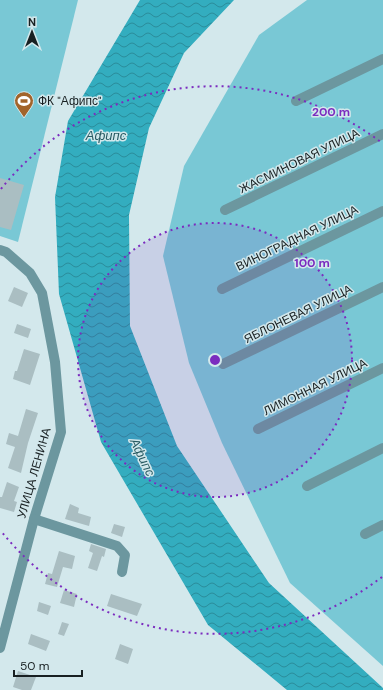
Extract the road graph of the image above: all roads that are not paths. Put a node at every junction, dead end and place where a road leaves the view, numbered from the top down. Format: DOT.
graph roads {
  1 [pos="383,59"];
  2 [pos="296,102"];
  3 [pos="383,134"];
  4 [pos="226,210"];
  5 [pos="383,211"];
  6 [pos="0,250"];
  7 [pos="383,287"];
  8 [pos="222,289"];
  9 [pos="223,364"];
  10 [pos="383,368"];
  11 [pos="258,430"];
  12 [pos="383,448"];
  13 [pos="307,486"];
  14 [pos="34,519"];
  15 [pos="383,525"];
  16 [pos="365,534"];
  17 [pos="122,572"];
  18 [pos="0,648"];
  1 -- 2 [label="street"];
  3 -- 4 [label="street, ЖАСМИНОВАЯ УЛИЦА"];
  5 -- 8 [label="street, ВИНОГРАДНАЯ УЛИЦА"];
  6 -- 14 [label="street, УЛИЦА ЛЕНИНА"];
  7 -- 9 [label="street, ЯБЛОНЕВАЯ УЛИЦА"];
  10 -- 11 [label="street, ЛИМОННАЯ УЛИЦА"];
  12 -- 13 [label="street"];
  14 -- 17 [label="street"];
  14 -- 18 [label="street, УЛИЦА ЛЕНИНА"];
  15 -- 16 [label="street"];
}
